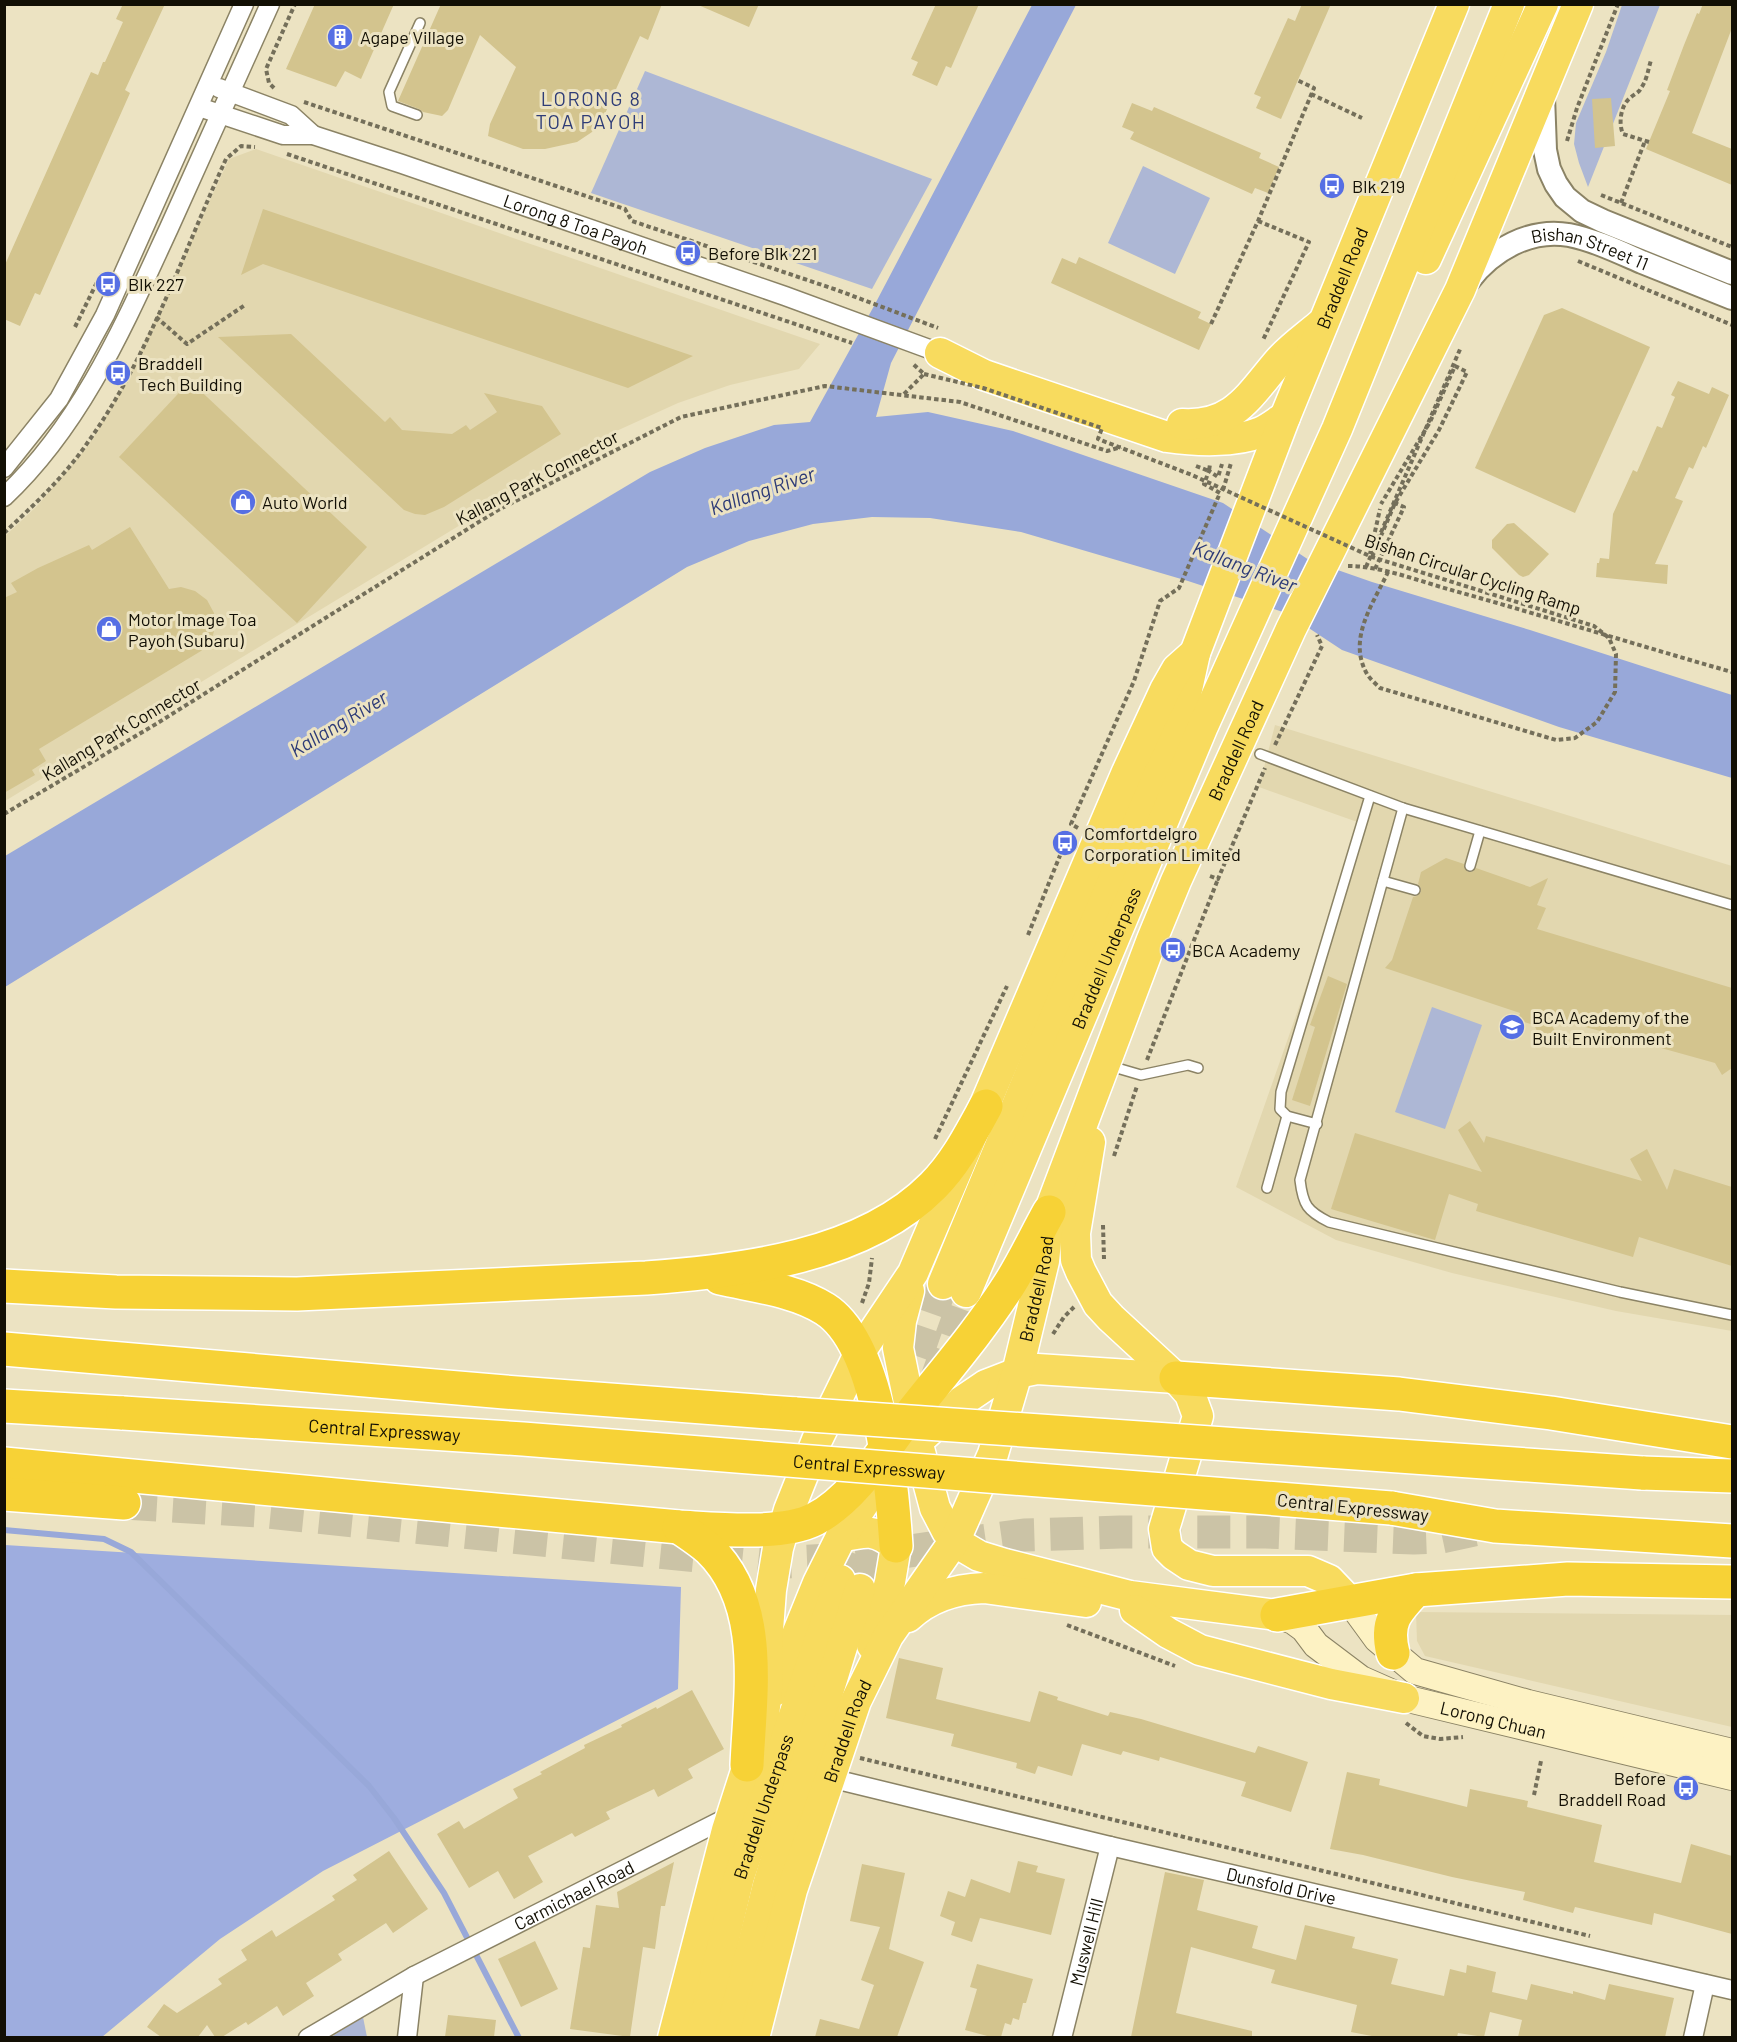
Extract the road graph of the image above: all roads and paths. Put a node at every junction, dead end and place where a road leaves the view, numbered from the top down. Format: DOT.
graph roads {
  1 [pos="244,4"];
  2 [pos="270,4"];
  3 [pos="295,4"];
  4 [pos="1454,4"];
  5 [pos="1509,4"];
  6 [pos="1543,4"];
  7 [pos="1618,4"];
  8 [pos="1574,13"];
  9 [pos="420,23"];
  10 [pos="1650,60"];
  11 [pos="1298,80"];
  12 [pos="209,84"];
  13 [pos="1543,91"];
  14 [pos="230,92"];
  15 [pos="1311,94"];
  16 [pos="280,103"];
  17 [pos="199,107"];
  18 [pos="220,113"];
  19 [pos="417,115"];
  20 [pos="1362,118"];
  21 [pos="271,129"];
  22 [pos="313,135"];
  23 [pos="1568,152"];
  24 [pos="286,154"];
  25 [pos="1594,192"];
  26 [pos="1621,203"];
  27 [pos="1258,221"];
  28 [pos="1309,242"];
  29 [pos="1732,247"];
  30 [pos="1568,257"];
  31 [pos="1732,273"];
  32 [pos="101,274"];
  33 [pos="1460,290"];
  34 [pos="1732,298"];
  35 [pos="244,305"];
  36 [pos="156,317"];
  37 [pos="1324,321"];
  38 [pos="1211,324"];
  39 [pos="1732,325"];
  40 [pos="75,327"];
  41 [pos="823,333"];
  42 [pos="1465,338"];
  43 [pos="933,351"];
  44 [pos="903,395"];
  45 [pos="1096,412"];
  46 [pos="48,415"];
  47 [pos="1285,417"];
  48 [pos="65,427"];
  49 [pos="1337,429"];
  50 [pos="1107,451"];
  51 [pos="4,468"];
  52 [pos="1221,492"];
  53 [pos="4,497"];
  54 [pos="1395,503"];
  55 [pos="4,533"];
  56 [pos="1372,557"];
  57 [pos="1366,567"];
  58 [pos="1375,569"];
  59 [pos="1388,572"];
  60 [pos="1322,646"];
  61 [pos="1195,653"];
  62 [pos="1732,672"];
  63 [pos="1264,756"];
  64 [pos="1370,796"];
  65 [pos="1403,808"];
  66 [pos="4,814"];
  67 [pos="1078,828"];
  68 [pos="1480,831"];
  69 [pos="1065,843"];
  70 [pos="1470,866"];
  71 [pos="1210,876"];
  72 [pos="1383,882"];
  73 [pos="1415,890"];
  74 [pos="1732,905"];
  75 [pos="1028,936"];
  76 [pos="1011,976"];
  77 [pos="1198,1068"];
  78 [pos="1101,1076"];
  79 [pos="986,1106"];
  80 [pos="1287,1116"];
  81 [pos="1317,1124"];
  82 [pos="933,1144"];
  83 [pos="1267,1188"];
  84 [pos="1049,1212"];
  85 [pos="913,1273"];
  86 [pos="700,1274"];
  87 [pos="4,1286"];
  88 [pos="1732,1315"];
  89 [pos="4,1349"];
  90 [pos="860,1352"];
  91 [pos="1017,1373"];
  92 [pos="1176,1378"];
  93 [pos="4,1406"];
  94 [pos="914,1427"];
  95 [pos="1732,1442"];
  96 [pos="886,1459"];
  97 [pos="4,1464"];
  98 [pos="1732,1476"];
  99 [pos="4,1494"];
  100 [pos="124,1503"];
  101 [pos="680,1527"];
  102 [pos="784,1527"];
  103 [pos="841,1537"];
  104 [pos="955,1540"];
  105 [pos="1732,1541"];
  106 [pos="896,1546"];
  107 [pos="1732,1582"];
  108 [pos="1416,1590"];
  109 [pos="1350,1602"];
  110 [pos="1135,1610"];
  111 [pos="1276,1616"];
  112 [pos="888,1636"];
  113 [pos="1393,1653"];
  114 [pos="1404,1698"];
  115 [pos="856,1701"];
  116 [pos="764,1715"];
  117 [pos="1732,1752"];
  118 [pos="859,1758"];
  119 [pos="1541,1761"];
  120 [pos="747,1765"];
  121 [pos="830,1778"];
  122 [pos="1732,1778"];
  123 [pos="1534,1795"];
  124 [pos="732,1815"];
  125 [pos="1110,1846"];
  126 [pos="1598,1938"];
  127 [pos="414,1976"];
  128 [pos="1705,1984"];
  129 [pos="1732,1990"];
  130 [pos="308,2037"];
  131 [pos="407,2037"];
  132 [pos="673,2037"];
  133 [pos="700,2037"];
  134 [pos="729,2037"];
  135 [pos="754,2037"];
  136 [pos="1062,2037"];
  137 [pos="1693,2037"];
  1 -- 12 [label="street"];
  2 -- 14 [label="street"];
  3 -- 16 [label="path"];
  4 -- 37 [label="highway, Braddell Road"];
  5 -- 49 [label="highway"];
  6 -- 49 [label="highway"];
  7 -- 23 [label="path"];
  8 -- 13 [label="highway, Braddell Road"];
  9 -- 19 [label="lane"];
  10 -- 26 [label="path"];
  11 -- 15 [label="path"];
  12 -- 14 [label="street, Lorong 8 Toa Payoh"];
  12 -- 17 [label="street"];
  13 -- 31 [label="street, Bishan Street 11"];
  13 -- 33 [label="highway, Braddell Road"];
  14 -- 16 [label="street, Lorong 8 Toa Payoh"];
  14 -- 18 [label="street"];
  15 -- 20 [label="path"];
  15 -- 27 [label="path"];
  16 -- 22 [label="street, Lorong 8 Toa Payoh"];
  16 -- 43 [label="path"];
  17 -- 18 [label="street, Lorong 8 Toa Payoh"];
  17 -- 46 [label="street"];
  18 -- 21 [label="street, Lorong 8 Toa Payoh"];
  18 -- 48 [label="street"];
  21 -- 22 [label="street, Lorong 8 Toa Payoh"];
  21 -- 36 [label="path"];
  22 -- 43 [label="street, Lorong 8 Toa Payoh"];
  24 -- 41 [label="path"];
  25 -- 26 [label="path"];
  26 -- 29 [label="path"];
  27 -- 28 [label="path"];
  27 -- 38 [label="path"];
  30 -- 39 [label="path"];
  32 -- 40 [label="path"];
  33 -- 34 [label="street, Bishan Street 11"];
  33 -- 78 [label="highway, Braddell Road"];
  35 -- 36 [label="path"];
  36 -- 55 [label="path"];
  37 -- 45 [label="highway"];
  37 -- 47 [label="highway, Braddell Road"];
  42 -- 57 [label="path"];
  43 -- 44 [label="path"];
  43 -- 45 [label="highway"];
  43 -- 52 [label="path, Bishan Circular Cycling Ramp, bridge"];
  44 -- 50 [label="path, Kallang Park Connector"];
  44 -- 66 [label="path, Kallang Park Connector"];
  45 -- 47 [label="highway"];
  46 -- 48 [label="lane"];
  46 -- 51 [label="street"];
  47 -- 61 [label="highway, Braddell Road"];
  48 -- 53 [label="street"];
  49 -- 61 [label="highway, Braddell Underpass"];
  52 -- 52 [label="path"];
  52 -- 56 [label="path, Bishan Circular Cycling Ramp, bridge"];
  52 -- 67 [label="path"];
  54 -- 56 [label="path, bridge"];
  54 -- 57 [label="path, bridge"];
  54 -- 58 [label="path"];
  56 -- 59 [label="path, Bishan Circular Cycling Ramp, bridge"];
  57 -- 58 [label="path"];
  58 -- 59 [label="path"];
  59 -- 62 [label="path"];
  60 -- 63 [label="path"];
  61 -- 79 [label="highway"];
  63 -- 64 [label="lane"];
  63 -- 71 [label="path"];
  64 -- 65 [label="lane"];
  64 -- 80 [label="lane"];
  65 -- 68 [label="lane"];
  65 -- 72 [label="lane"];
  68 -- 70 [label="lane"];
  68 -- 74 [label="lane"];
  69 -- 75 [label="path"];
  72 -- 73 [label="lane"];
  72 -- 81 [label="lane"];
  76 -- 82 [label="path"];
  77 -- 78 [label="lane"];
  78 -- 84 [label="highway, Braddell Road"];
  78 -- 92 [label="highway"];
  79 -- 85 [label="highway"];
  79 -- 86 [label="highway"];
  80 -- 81 [label="lane"];
  80 -- 83 [label="lane"];
  81 -- 88 [label="lane"];
  84 -- 91 [label="highway, Braddell Road"];
  84 -- 94 [label="highway"];
  85 -- 90 [label="highway"];
  85 -- 94 [label="highway"];
  86 -- 87 [label="highway"];
  86 -- 90 [label="highway"];
  89 -- 98 [label="highway, bridge"];
  90 -- 96 [label="highway"];
  90 -- 102 [label="highway"];
  91 -- 92 [label="highway"];
  91 -- 94 [label="highway"];
  91 -- 104 [label="highway, Braddell Road"];
  92 -- 95 [label="highway"];
  92 -- 109 [label="highway"];
  93 -- 105 [label="highway, Central Expressway, bridge"];
  94 -- 96 [label="highway"];
  94 -- 104 [label="highway"];
  96 -- 102 [label="highway"];
  96 -- 103 [label="highway"];
  96 -- 106 [label="highway"];
  97 -- 101 [label="highway"];
  99 -- 100 [label="highway"];
  101 -- 102 [label="highway"];
  101 -- 120 [label="highway"];
  102 -- 116 [label="highway"];
  103 -- 106 [label="highway"];
  103 -- 116 [label="highway"];
  104 -- 111 [label="highway"];
  104 -- 112 [label="highway, Braddell Road"];
  106 -- 115 [label="highway"];
  107 -- 108 [label="highway"];
  108 -- 109 [label="highway"];
  108 -- 113 [label="highway"];
  109 -- 111 [label="highway"];
  109 -- 113 [label="main road, Lorong Chuan"];
  110 -- 111 [label="highway"];
  110 -- 112 [label="highway"];
  110 -- 114 [label="highway"];
  111 -- 114 [label="main road, Lorong Chuan"];
  112 -- 115 [label="highway, Braddell Road"];
  113 -- 117 [label="main road, Lorong Chuan"];
  114 -- 122 [label="main road, Lorong Chuan"];
  115 -- 121 [label="highway, Braddell Road"];
  116 -- 120 [label="highway"];
  118 -- 126 [label="path"];
  119 -- 123 [label="path"];
  120 -- 124 [label="highway"];
  121 -- 125 [label="street, Dunsfold Drive"];
  121 -- 135 [label="highway, Braddell Road"];
  124 -- 127 [label="street, Carmichael Road"];
  124 -- 132 [label="highway"];
  125 -- 128 [label="street, Dunsfold Drive"];
  125 -- 136 [label="street, Muswell Hill"];
  127 -- 130 [label="street, Carmichael Road"];
  127 -- 131 [label="street"];
  128 -- 129 [label="street, Dunsfold Drive"];
  128 -- 137 [label="street"];
  133 -- 134 [label="highway, Braddell Underpass"];
}
